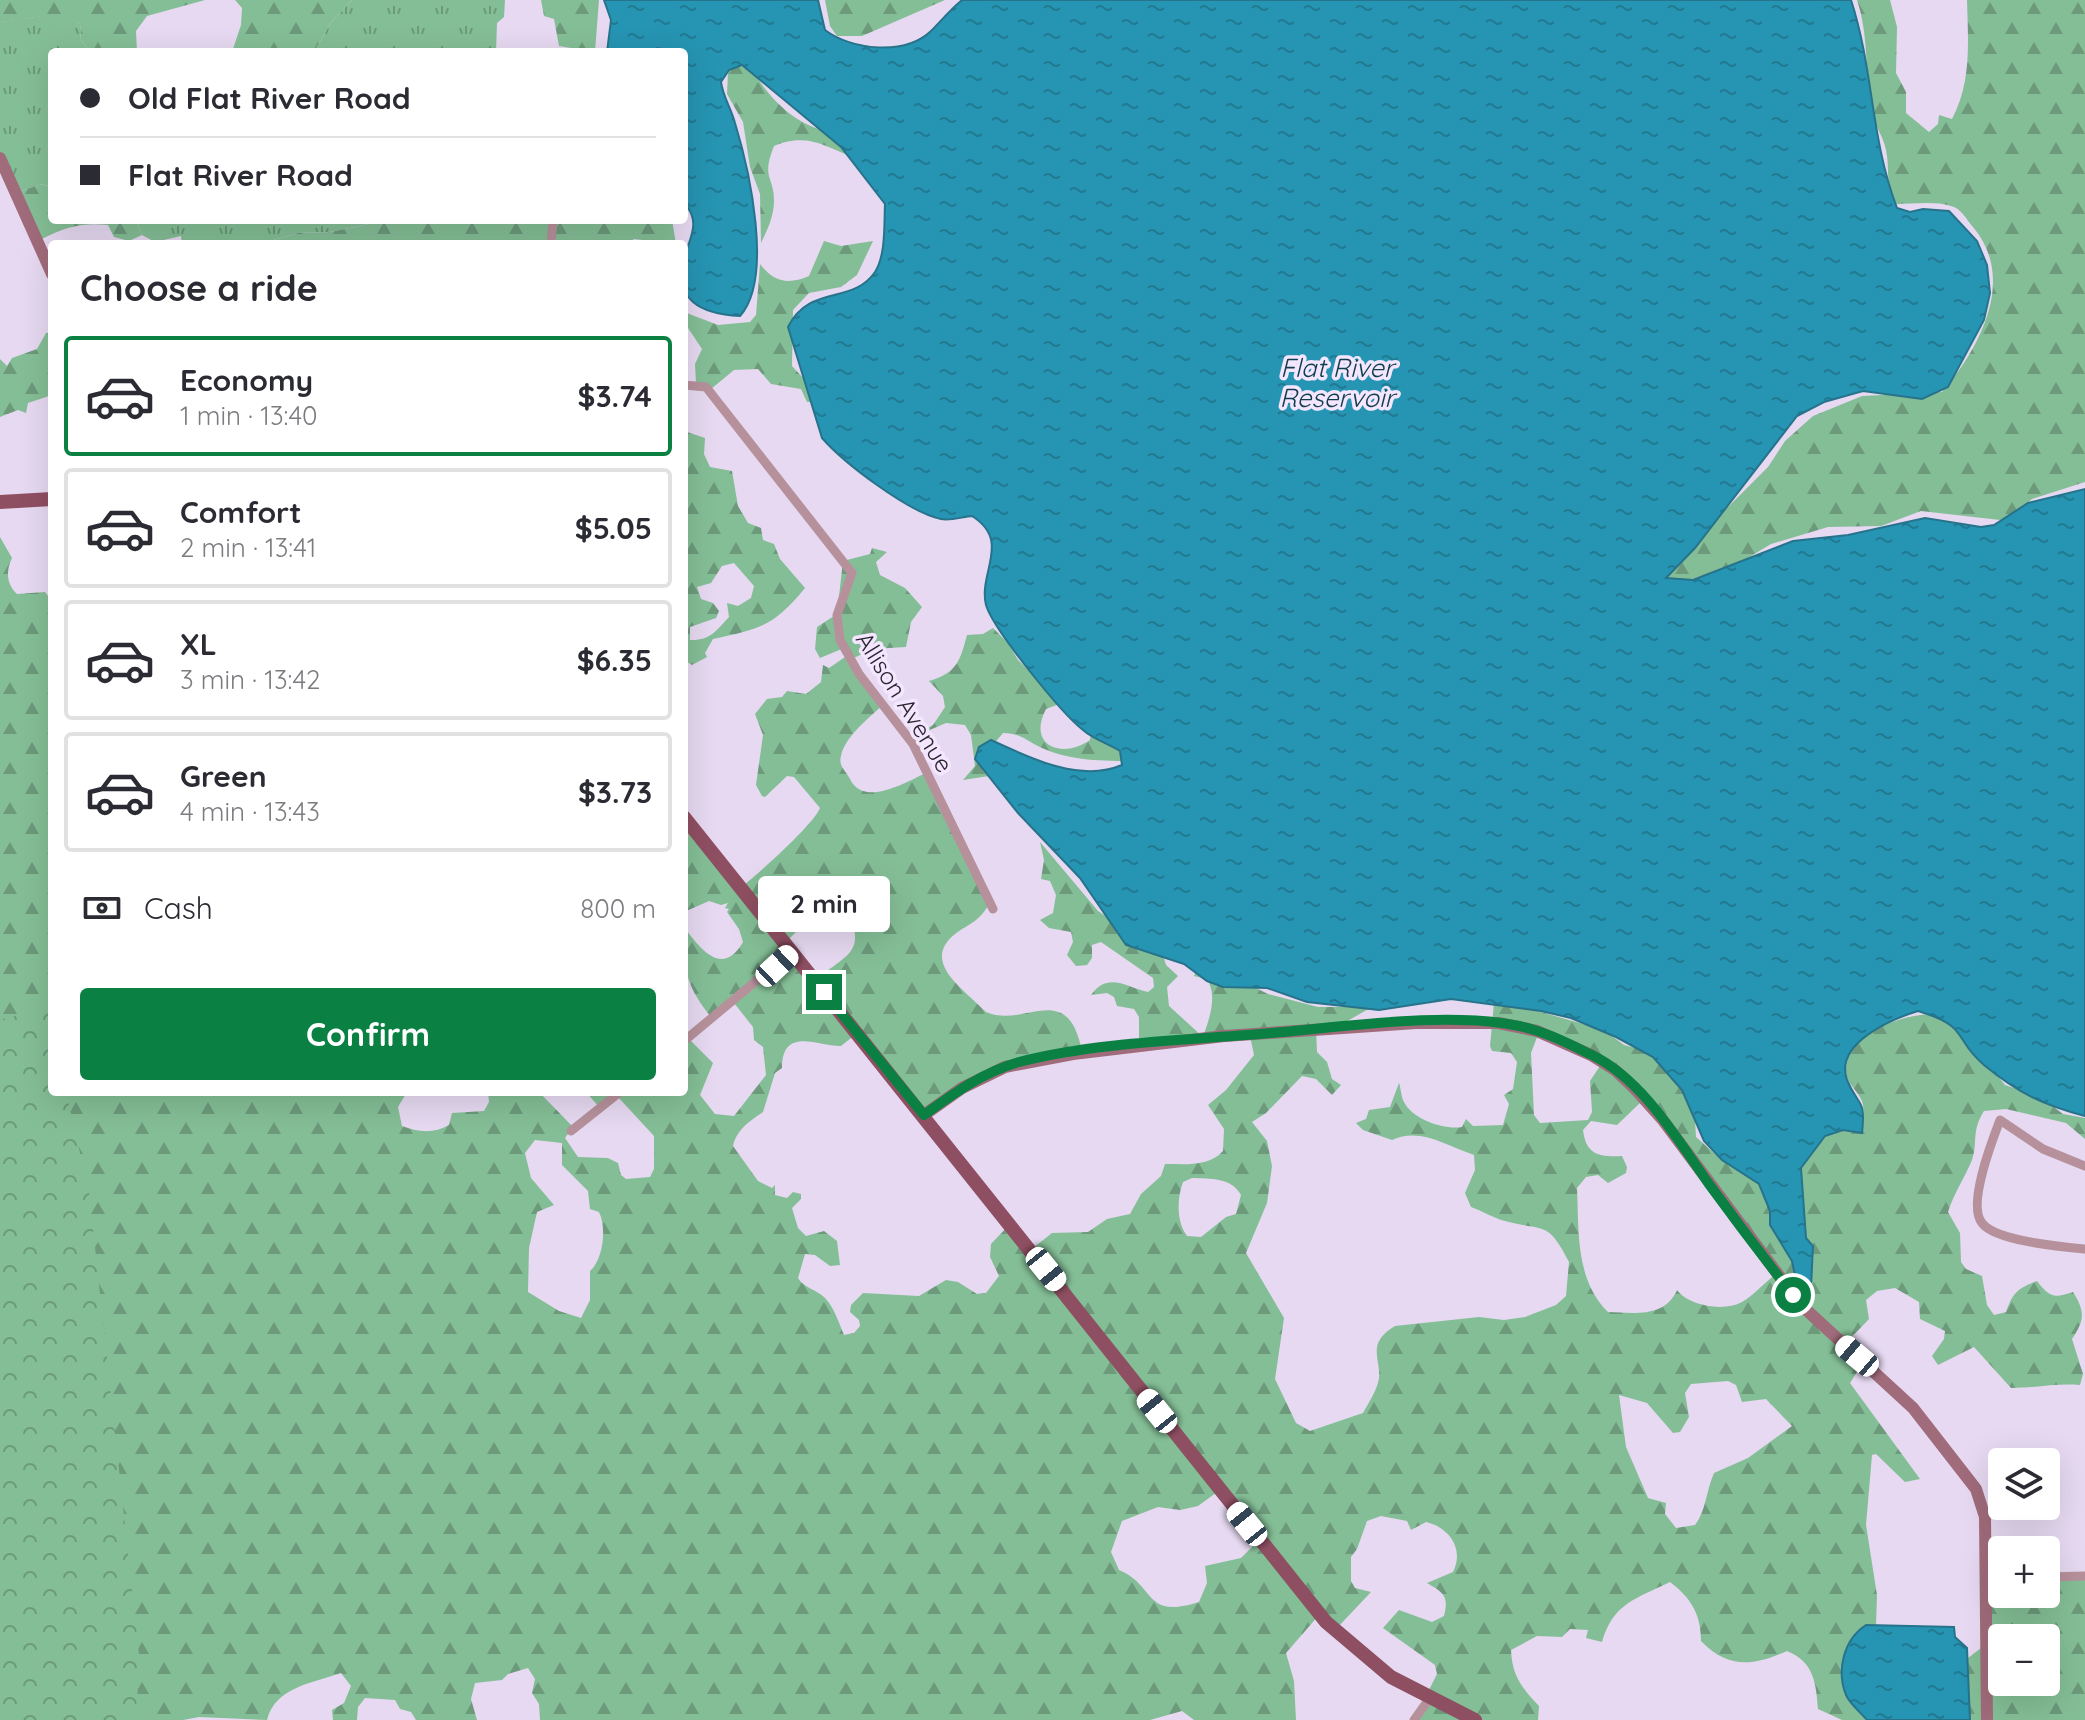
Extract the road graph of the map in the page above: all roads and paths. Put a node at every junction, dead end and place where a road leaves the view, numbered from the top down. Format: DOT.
graph roads {
  1 [pos="0,158"];
  2 [pos="48,265"];
  3 [pos="688,385"];
  4 [pos="48,499"];
  5 [pos="0,502"];
  6 [pos="688,822"];
  7 [pos="993,909"];
  8 [pos="791,952"];
  9 [pos="688,1038"];
  10 [pos="615,1096"];
  11 [pos="924,1115"];
  12 [pos="571,1131"];
  13 [pos="2085,1166"];
  14 [pos="2085,1249"];
  15 [pos="2085,1576"];
  16 [pos="2060,1577"];
  17 [pos="1985,1578"];
  18 [pos="1988,1578"];
  19 [pos="1429,1699"];
  20 [pos="1414,1720"];
  21 [pos="1475,1720"];
  22 [pos="1987,1720"];
  1 -- 2 [label="street"];
  3 -- 7 [label="street, Allison Avenue"];
  4 -- 5 [label="main road"];
  6 -- 8 [label="main road"];
  8 -- 9 [label="street"];
  8 -- 11 [label="main road"];
  10 -- 12 [label="street"];
  11 -- 17 [label="street"];
  11 -- 19 [label="main road"];
  13 -- 14 [label="street"];
  15 -- 16 [label="street"];
  17 -- 18 [label="street"];
  17 -- 22 [label="street"];
  19 -- 20 [label="street"];
  19 -- 21 [label="main road"];
}
